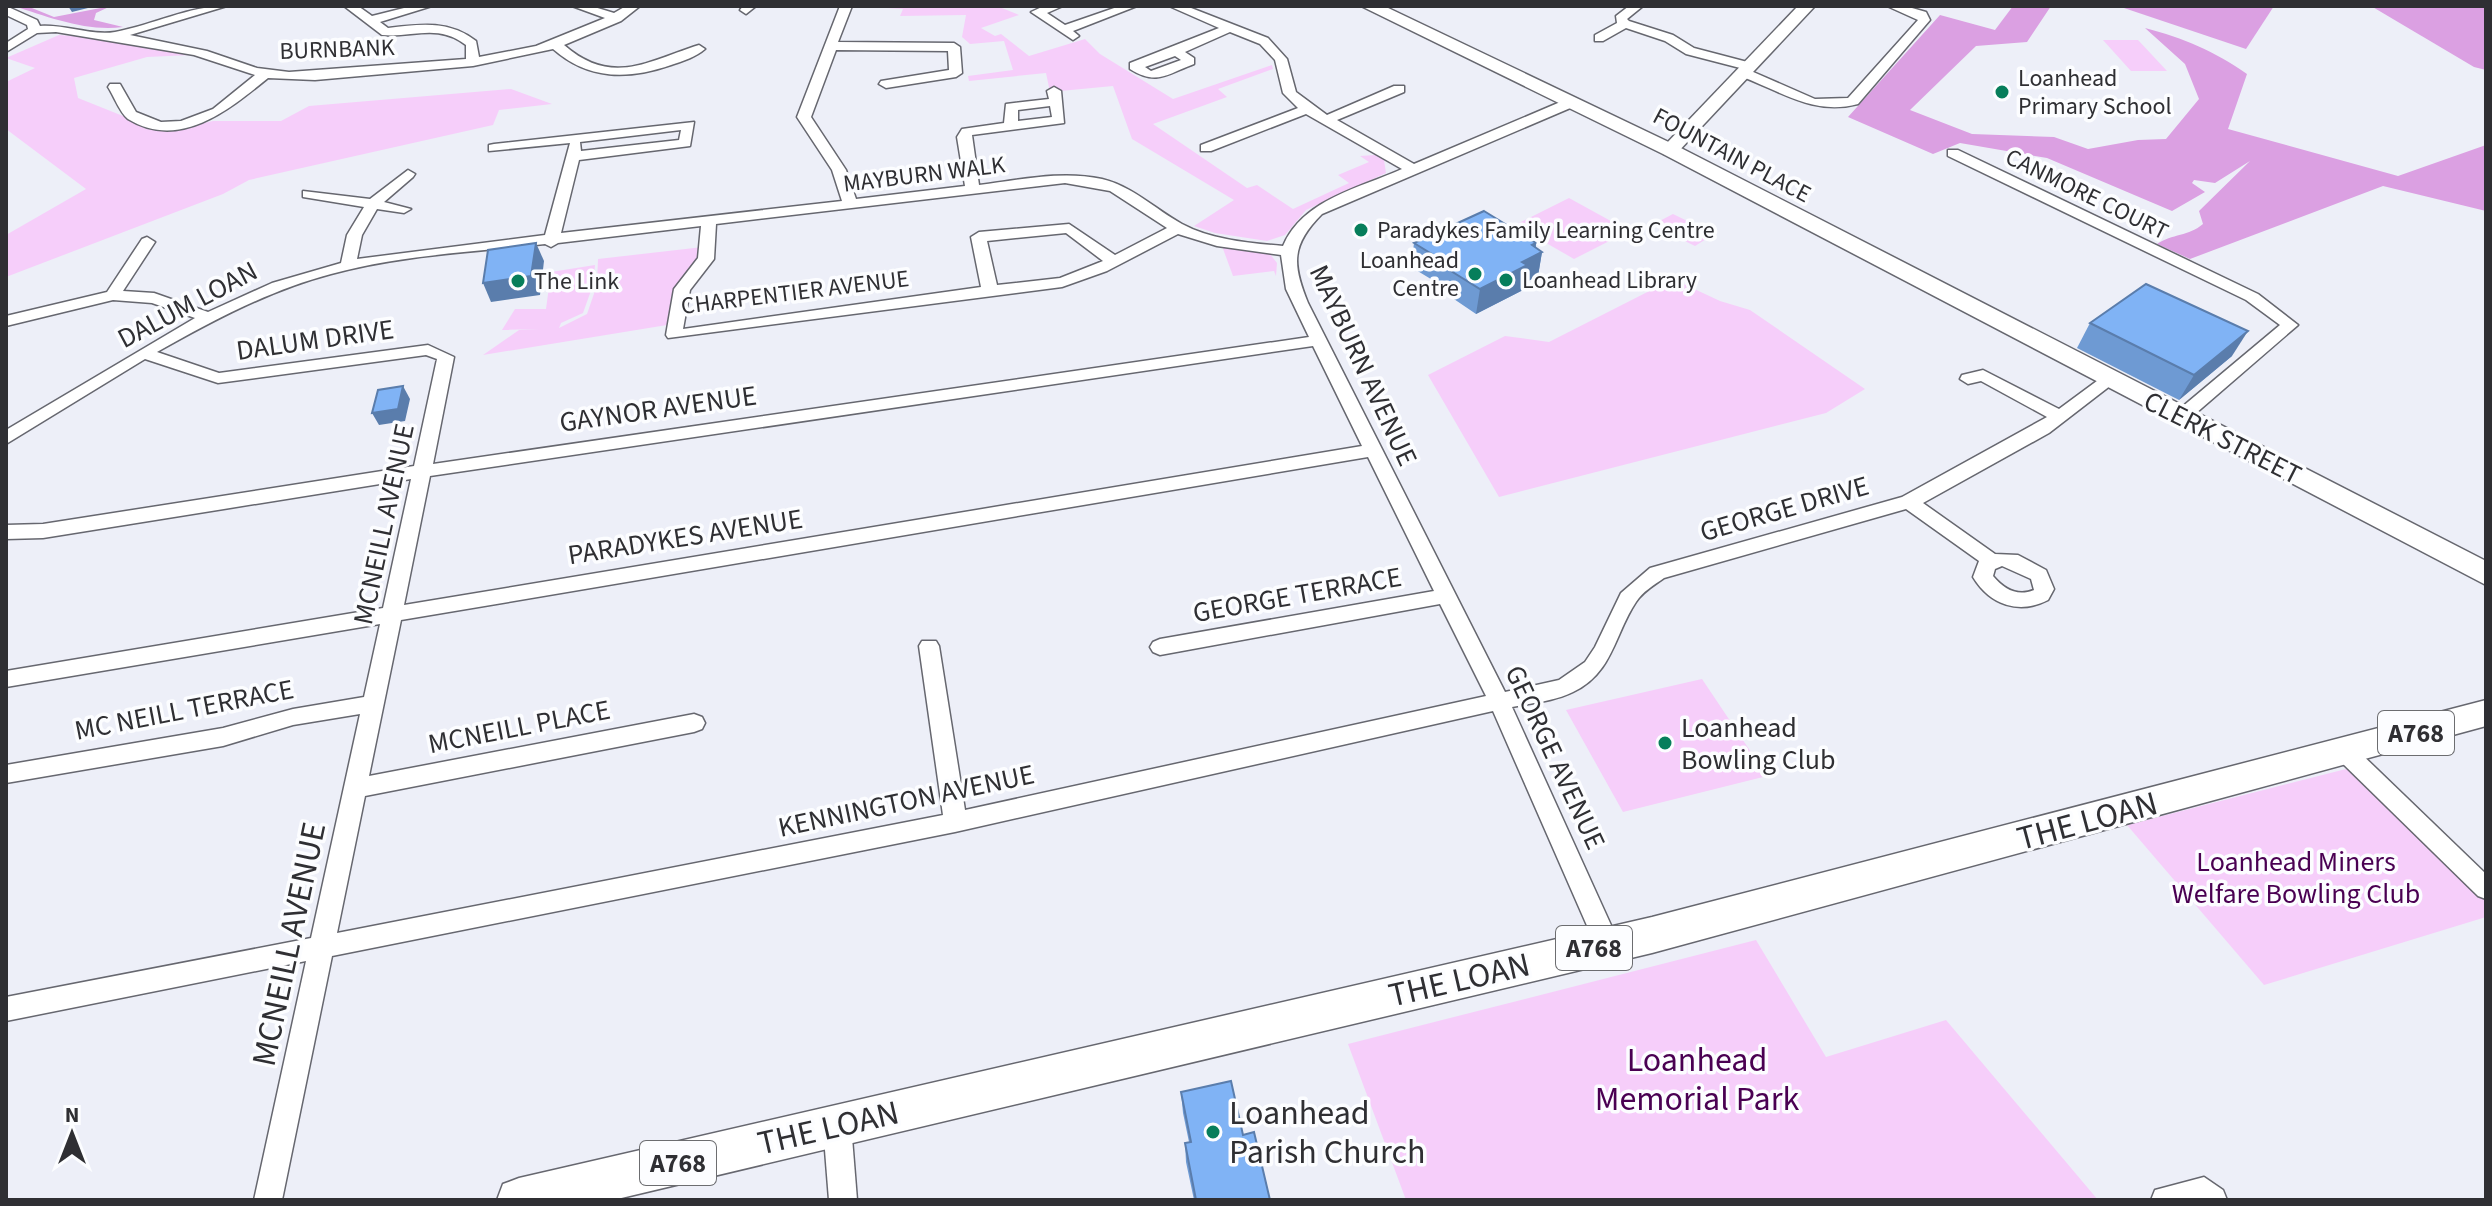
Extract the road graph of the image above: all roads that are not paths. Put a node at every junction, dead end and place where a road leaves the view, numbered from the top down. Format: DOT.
graph roads {
  1 [pos="221,6"];
  2 [pos="350,6"];
  3 [pos="426,6"];
  4 [pos="435,6"];
  5 [pos="578,6"];
  6 [pos="634,6"];
  7 [pos="846,6"];
  8 [pos="1057,6"];
  9 [pos="1065,6"];
  10 [pos="1131,6"];
  11 [pos="1175,6"];
  12 [pos="1370,6"];
  13 [pos="1637,6"];
  14 [pos="1807,6"];
  15 [pos="1893,6"];
  16 [pos="6,10"];
  17 [pos="617,18"];
  18 [pos="1093,19"];
  19 [pos="368,21"];
  20 [pos="1625,24"];
  21 [pos="441,26"];
  22 [pos="1231,27"];
  23 [pos="34,30"];
  24 [pos="113,36"];
  25 [pos="1599,38"];
  26 [pos="932,44"];
  27 [pos="556,45"];
  28 [pos="830,46"];
  29 [pos="6,48"];
  30 [pos="699,49"];
  31 [pos="1176,51"];
  32 [pos="473,62"];
  33 [pos="1748,70"];
  34 [pos="265,74"];
  35 [pos="932,76"];
  36 [pos="886,84"];
  37 [pos="115,87"];
  38 [pos="1399,89"];
  39 [pos="1570,103"];
  40 [pos="1307,109"];
  41 [pos="1059,120"];
  42 [pos="1326,120"];
  43 [pos="1011,125"];
  44 [pos="577,138"];
  45 [pos="1064,139"];
  46 [pos="494,148"];
  47 [pos="1206,148"];
  48 [pos="1670,150"];
  49 [pos="1953,153"];
  50 [pos="574,156"];
  51 [pos="1412,169"];
  52 [pos="408,174"];
  53 [pos="973,190"];
  54 [pos="308,194"];
  55 [pos="368,206"];
  56 [pos="851,206"];
  57 [pos="404,209"];
  58 [pos="709,223"];
  59 [pos="1178,228"];
  60 [pos="147,242"];
  61 [pos="551,242"];
  62 [pos="1288,251"];
  63 [pos="1113,261"];
  64 [pos="348,264"];
  65 [pos="990,291"];
  66 [pos="113,295"];
  67 [pos="1959,302"];
  68 [pos="207,317"];
  69 [pos="6,321"];
  70 [pos="1319,340"];
  71 [pos="146,354"];
  72 [pos="446,357"];
  73 [pos="1968,379"];
  74 [pos="2111,379"];
  75 [pos="2182,416"];
  76 [pos="2060,417"];
  77 [pos="6,438"];
  78 [pos="1373,450"];
  79 [pos="423,471"];
  80 [pos="1909,502"];
  81 [pos="6,532"];
  82 [pos="1992,561"];
  83 [pos="2486,574"];
  84 [pos="1444,596"];
  85 [pos="393,613"];
  86 [pos="929,646"];
  87 [pos="1160,647"];
  88 [pos="6,679"];
  89 [pos="375,703"];
  90 [pos="1500,703"];
  91 [pos="2486,713"];
  92 [pos="694,723"];
  93 [pos="2345,752"];
  94 [pos="6,774"];
  95 [pos="356,788"];
  96 [pos="955,822"];
  97 [pos="2486,889"];
  98 [pos="1608,945"];
  99 [pos="321,948"];
  100 [pos="6,1009"];
  101 [pos="837,1125"];
  102 [pos="268,1200"];
  103 [pos="519,1200"];
  104 [pos="843,1200"];
  105 [pos="2165,1200"];
  106 [pos="2213,1200"];
  1 -- 24 [label="street"];
  2 -- 19 [label="street"];
  3 -- 19 [label="street"];
  4 -- 21 [label="street"];
  5 -- 17 [label="street"];
  6 -- 17 [label="street, BURNBANK"];
  7 -- 28 [label="street"];
  8 -- 18 [label="street"];
  9 -- 18 [label="street"];
  10 -- 18 [label="street"];
  11 -- 22 [label="street"];
  12 -- 39 [label="main road, FOUNTAIN PLACE"];
  13 -- 20 [label="street"];
  14 -- 33 [label="street"];
  15 -- 33 [label="street"];
  16 -- 23 [label="street"];
  17 -- 27 [label="street, BURNBANK"];
  19 -- 21 [label="street"];
  20 -- 25 [label="street"];
  20 -- 33 [label="street"];
  21 -- 32 [label="street"];
  22 -- 31 [label="street"];
  22 -- 40 [label="street"];
  23 -- 24 [label="street, BURNBANK"];
  23 -- 29 [label="street"];
  24 -- 34 [label="street, BURNBANK"];
  26 -- 28 [label="street"];
  26 -- 35 [label="street"];
  26 -- 35 [label="street"];
  27 -- 30 [label="street"];
  27 -- 32 [label="street, BURNBANK"];
  28 -- 56 [label="street"];
  32 -- 34 [label="street, BURNBANK"];
  33 -- 48 [label="street"];
  34 -- 37 [label="street"];
  35 -- 36 [label="street"];
  38 -- 42 [label="street"];
  39 -- 48 [label="main road, FOUNTAIN PLACE"];
  39 -- 51 [label="street, MAYBURN AVENUE"];
  40 -- 42 [label="street"];
  40 -- 47 [label="street"];
  41 -- 43 [label="street"];
  41 -- 43 [label="street"];
  41 -- 45 [label="street"];
  42 -- 51 [label="street"];
  43 -- 53 [label="street"];
  44 -- 46 [label="street"];
  44 -- 50 [label="street"];
  44 -- 50 [label="street"];
  48 -- 67 [label="main road, FOUNTAIN PLACE"];
  49 -- 75 [label="street, CANMORE COURT"];
  50 -- 61 [label="street"];
  51 -- 62 [label="street, MAYBURN AVENUE"];
  52 -- 55 [label="street"];
  53 -- 56 [label="street, MAYBURN WALK"];
  53 -- 59 [label="street, MAYBURN WALK"];
  54 -- 55 [label="street"];
  55 -- 57 [label="street"];
  55 -- 64 [label="street"];
  56 -- 58 [label="street, MAYBURN WALK"];
  58 -- 61 [label="street, MAYBURN WALK"];
  58 -- 65 [label="street, CHARPENTIER AVENUE"];
  59 -- 62 [label="street, MAYBURN WALK"];
  59 -- 63 [label="street, CHARPENTIER AVENUE"];
  60 -- 66 [label="street"];
  61 -- 64 [label="street, DALUM LOAN"];
  62 -- 70 [label="street, MAYBURN AVENUE"];
  63 -- 65 [label="street, CHARPENTIER AVENUE"];
  63 -- 65 [label="street"];
  64 -- 68 [label="street, DALUM LOAN"];
  66 -- 68 [label="street"];
  66 -- 69 [label="street"];
  67 -- 74 [label="main road, CLERK STREET"];
  68 -- 71 [label="street, DALUM LOAN"];
  70 -- 78 [label="street, MAYBURN AVENUE"];
  70 -- 79 [label="street, GAYNOR AVENUE"];
  71 -- 72 [label="street, DALUM DRIVE"];
  71 -- 77 [label="street, DALUM LOAN"];
  72 -- 79 [label="street, MCNEILL AVENUE"];
  73 -- 76 [label="street"];
  74 -- 75 [label="main road, CLERK STREET"];
  74 -- 76 [label="street, GEORGE DRIVE"];
  75 -- 83 [label="main road, CLERK STREET"];
  76 -- 80 [label="street, GEORGE DRIVE"];
  78 -- 84 [label="street, MAYBURN AVENUE"];
  78 -- 85 [label="street, PARADYKES AVENUE"];
  79 -- 81 [label="street, GAYNOR AVENUE"];
  79 -- 85 [label="street, MCNEILL AVENUE"];
  80 -- 82 [label="street"];
  80 -- 90 [label="street, GEORGE DRIVE"];
  84 -- 87 [label="street, GEORGE TERRACE"];
  84 -- 90 [label="street, GEORGE AVENUE"];
  85 -- 88 [label="street, PARADYKES AVENUE"];
  85 -- 89 [label="street, MCNEILL AVENUE"];
  86 -- 96 [label="street"];
  89 -- 94 [label="street, MC NEILL TERRACE"];
  89 -- 95 [label="street, MCNEILL AVENUE"];
  90 -- 96 [label="street, KENNINGTON AVENUE"];
  90 -- 98 [label="street, GEORGE AVENUE"];
  91 -- 93 [label="main road, THE LOAN / A768"];
  92 -- 95 [label="street, MCNEILL PLACE"];
  93 -- 97 [label="street"];
  93 -- 98 [label="main road, THE LOAN / A768"];
  95 -- 99 [label="street, MCNEILL AVENUE"];
  96 -- 99 [label="street, KENNINGTON AVENUE"];
  98 -- 101 [label="main road, THE LOAN / A768"];
  99 -- 100 [label="street, KENNINGTON AVENUE"];
  99 -- 102 [label="street, MCNEILL AVENUE"];
  101 -- 103 [label="main road, THE LOAN / A768"];
  101 -- 104 [label="street"];
  105 -- 106 [label="street"];
}
